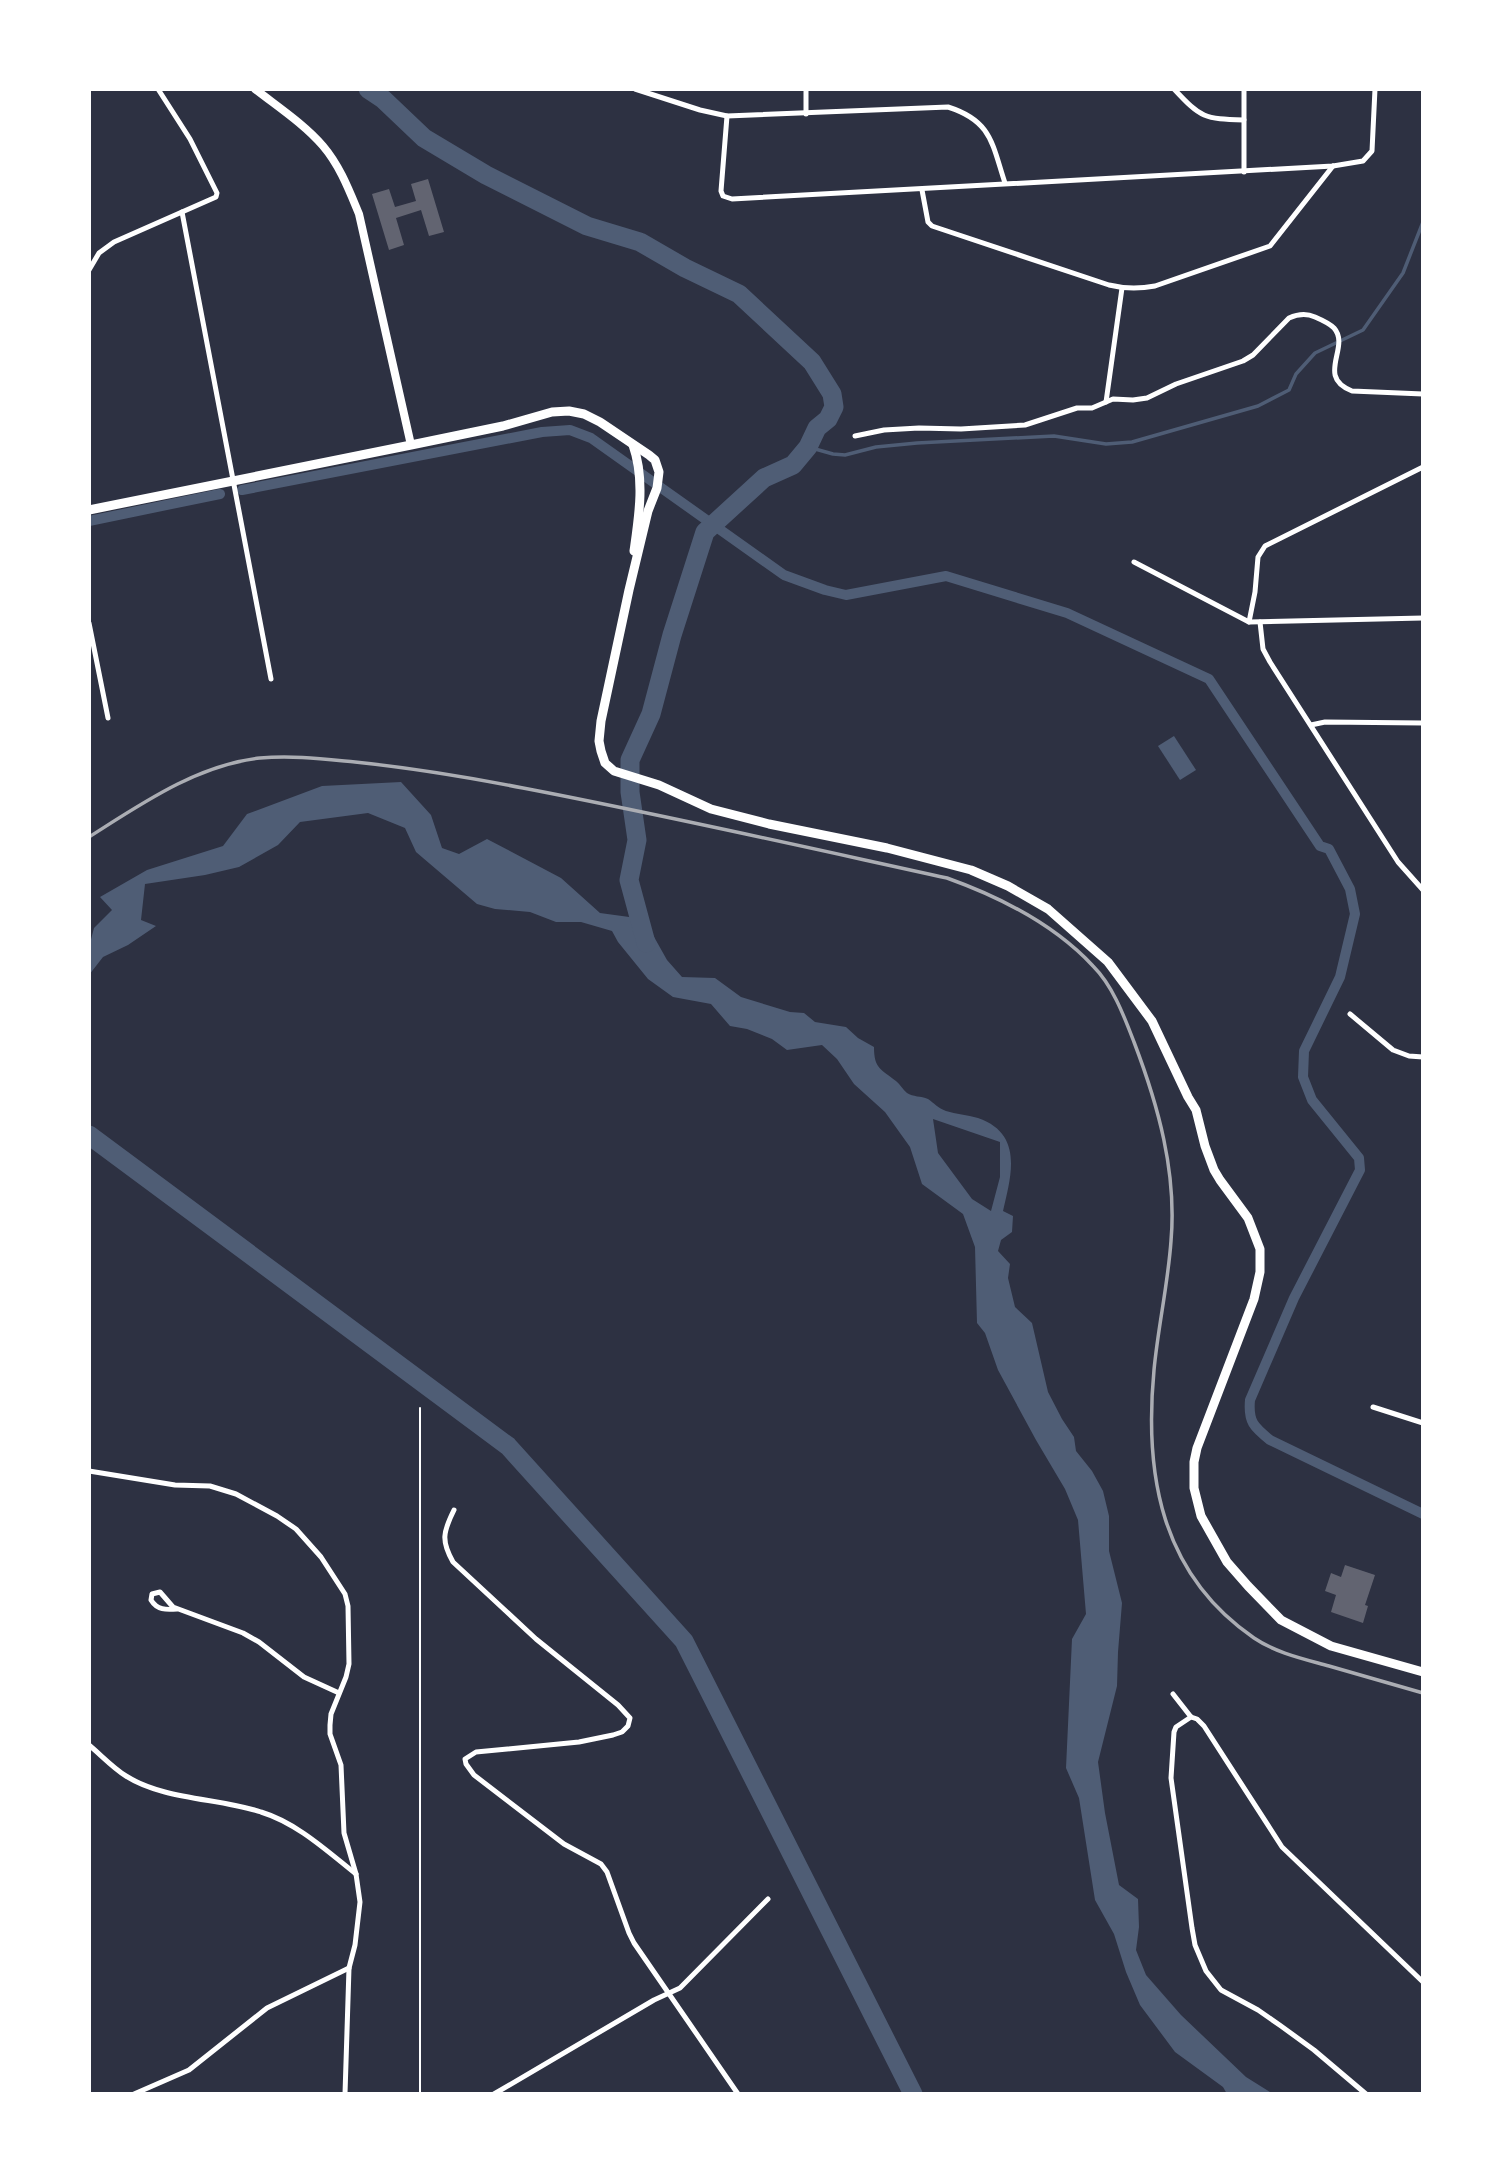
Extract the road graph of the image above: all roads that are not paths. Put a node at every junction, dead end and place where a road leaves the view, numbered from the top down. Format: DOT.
graph roads {
  1 [pos="158,89"];
  2 [pos="255,89"];
  3 [pos="635,89"];
  4 [pos="806,89"];
  5 [pos="1174,89"];
  6 [pos="1244,89"];
  7 [pos="1375,89"];
  8 [pos="806,114"];
  9 [pos="727,116"];
  10 [pos="1244,120"];
  11 [pos="1333,166"];
  12 [pos="1244,172"];
  13 [pos="1005,183"];
  14 [pos="922,190"];
  15 [pos="182,212"];
  16 [pos="89,270"];
  17 [pos="1122,288"];
  18 [pos="1423,394"];
  19 [pos="1106,402"];
  20 [pos="855,436"];
  21 [pos="411,445"];
  22 [pos="633,445"];
  23 [pos="1423,467"];
  24 [pos="233,481"];
  25 [pos="89,510"];
  26 [pos="1134,562"];
  27 [pos="629,590"];
  28 [pos="1423,618"];
  29 [pos="1249,622"];
  30 [pos="1260,622"];
  31 [pos="89,623"];
  32 [pos="271,679"];
  33 [pos="108,718"];
  34 [pos="1423,723"];
  35 [pos="1311,725"];
  36 [pos="1423,890"];
  37 [pos="1350,1014"];
  38 [pos="1423,1057"];
  39 [pos="1374,1407"];
  40 [pos="1423,1423"];
  41 [pos="89,1471"];
  42 [pos="454,1510"];
  43 [pos="177,1609"];
  44 [pos="1423,1672"];
  45 [pos="339,1693"];
  46 [pos="1173,1694"];
  47 [pos="1191,1717"];
  48 [pos="89,1745"];
  49 [pos="356,1874"];
  50 [pos="768,1899"];
  51 [pos="349,1968"];
  52 [pos="1423,1982"];
  53 [pos="670,1993"];
  54 [pos="134,2094"];
  55 [pos="345,2094"];
  56 [pos="494,2094"];
  57 [pos="738,2094"];
  58 [pos="1366,2094"];
  1 -- 15 [label="street"];
  2 -- 21 [label="main road"];
  3 -- 9 [label="street"];
  4 -- 8 [label="street"];
  5 -- 10 [label="street"];
  6 -- 10 [label="street"];
  7 -- 11 [label="street"];
  8 -- 9 [label="street"];
  8 -- 13 [label="street"];
  9 -- 14 [label="street"];
  10 -- 12 [label="street"];
  11 -- 12 [label="street"];
  11 -- 17 [label="street"];
  12 -- 13 [label="street"];
  13 -- 14 [label="street"];
  14 -- 17 [label="street"];
  15 -- 16 [label="street"];
  15 -- 24 [label="street"];
  17 -- 19 [label="street"];
  18 -- 19 [label="street"];
  19 -- 20 [label="street"];
  21 -- 22 [label="main road"];
  21 -- 24 [label="main road"];
  22 -- 27 [label="main road"];
  22 -- 27 [label="main road"];
  23 -- 29 [label="street"];
  24 -- 25 [label="main road"];
  24 -- 32 [label="street"];
  26 -- 29 [label="street"];
  27 -- 44 [label="main road"];
  28 -- 30 [label="street"];
  29 -- 30 [label="street"];
  30 -- 35 [label="street"];
  31 -- 33 [label="street"];
  34 -- 35 [label="street"];
  35 -- 36 [label="street"];
  37 -- 38 [label="street"];
  39 -- 40 [label="street"];
  41 -- 45 [label="street"];
  42 -- 53 [label="street"];
  43 -- 43 [label="street"];
  43 -- 45 [label="street"];
  45 -- 49 [label="street"];
  46 -- 47 [label="street"];
  47 -- 52 [label="street"];
  47 -- 58 [label="street"];
  48 -- 49 [label="street"];
  49 -- 51 [label="street"];
  50 -- 53 [label="street"];
  51 -- 54 [label="street"];
  51 -- 55 [label="street"];
  53 -- 56 [label="street"];
  53 -- 57 [label="street"];
}
